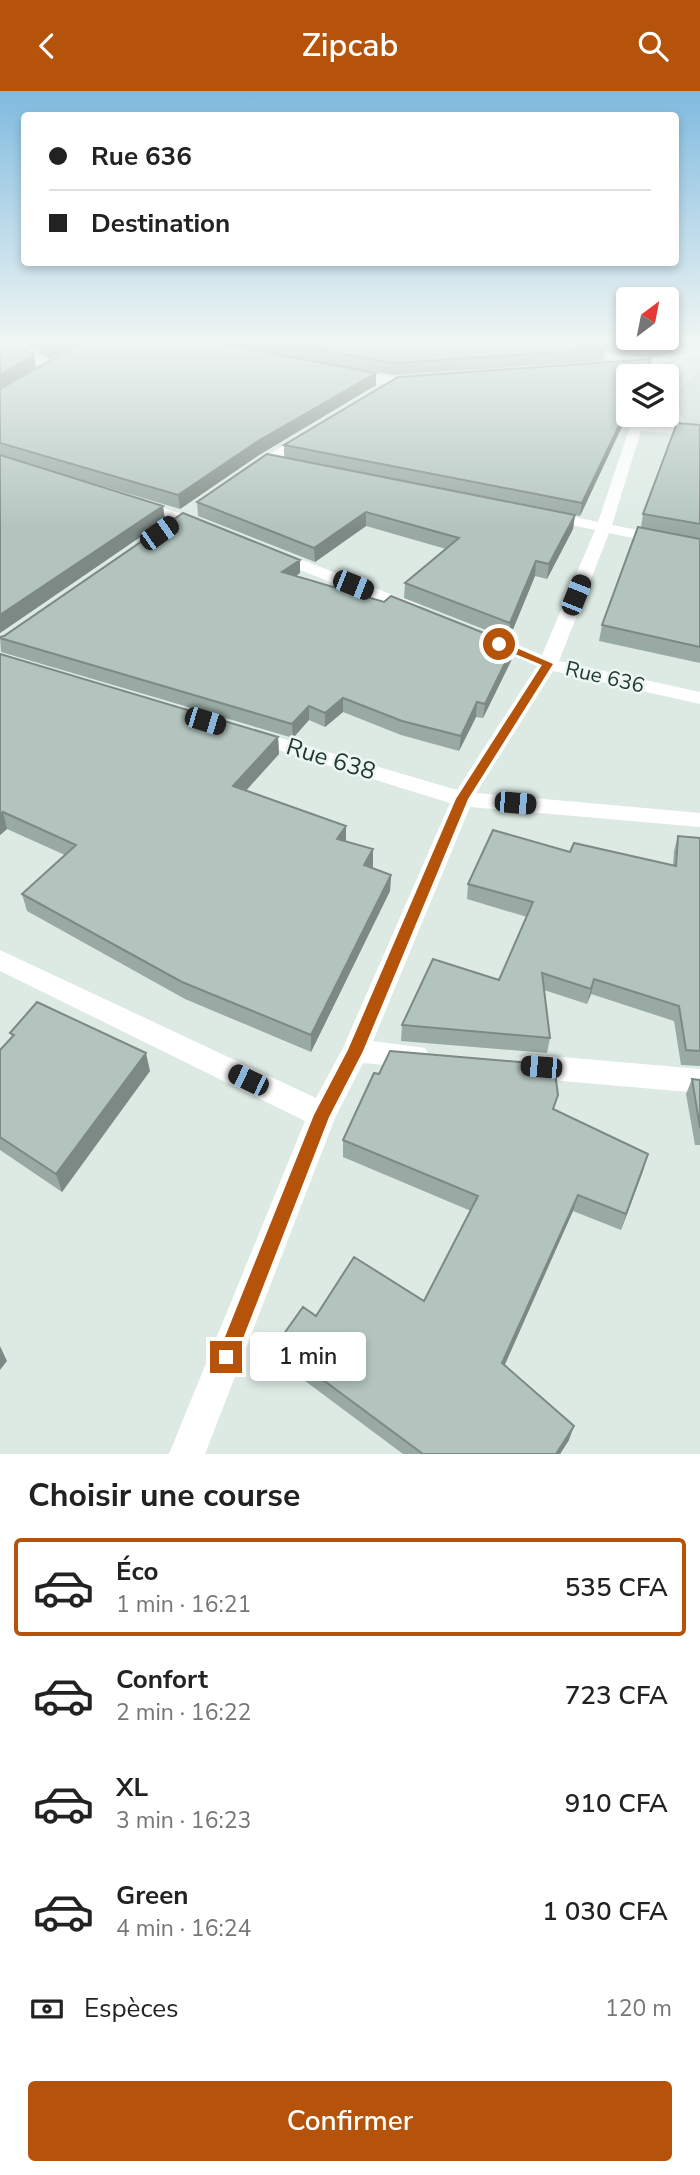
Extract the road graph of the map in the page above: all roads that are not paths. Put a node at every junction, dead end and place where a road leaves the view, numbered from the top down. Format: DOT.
graph roads {
  1 [pos="324,425"];
  2 [pos="637,427"];
  3 [pos="672,427"];
  4 [pos="700,432"];
  5 [pos="265,460"];
  6 [pos="292,466"];
  7 [pos="234,482"];
  8 [pos="117,497"];
  9 [pos="536,514"];
  10 [pos="604,527"];
  11 [pos="219,532"];
  12 [pos="257,547"];
  13 [pos="700,548"];
  14 [pos="434,618"];
  15 [pos="472,633"];
  16 [pos="548,664"];
  17 [pos="700,698"];
  18 [pos="237,731"];
  19 [pos="462,799"];
  20 [pos="700,820"];
  21 [pos="0,960"];
  22 [pos="355,1051"];
  23 [pos="438,1058"];
  24 [pos="507,1065"];
  25 [pos="700,1081"];
  26 [pos="322,1115"];
  27 [pos="187,1454"];
  1 -- 5 [label="street"];
  2 -- 10 [label="street"];
  3 -- 4 [label="street"];
  5 -- 6 [label="street"];
  5 -- 7 [label="street"];
  8 -- 11 [label="street"];
  9 -- 10 [label="street"];
  10 -- 13 [label="street"];
  10 -- 16 [label="street"];
  12 -- 14 [label="street"];
  15 -- 16 [label="street, Rue 636"];
  16 -- 17 [label="street, Rue 636"];
  16 -- 19 [label="street"];
  18 -- 19 [label="street, Rue 638"];
  19 -- 20 [label="street, Rue 638"];
  19 -- 22 [label="street"];
  21 -- 26 [label="street"];
  22 -- 23 [label="street"];
  22 -- 26 [label="street"];
  24 -- 25 [label="street"];
  26 -- 27 [label="street"];
}
